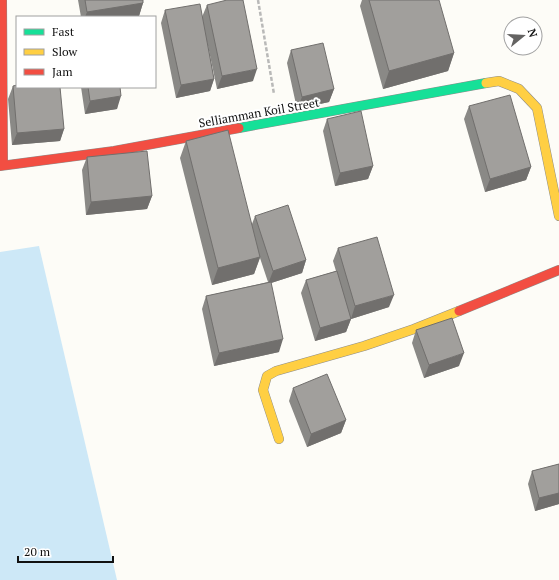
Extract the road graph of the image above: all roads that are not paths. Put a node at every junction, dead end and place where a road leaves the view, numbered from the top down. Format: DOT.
graph roads {
  1 [pos="2,0"];
  2 [pos="2,166"];
  3 [pos="559,216"];
  4 [pos="559,270"];
  5 [pos="279,439"];
  1 -- 2 [label="street"];
  2 -- 3 [label="street, Selliamman Koil Street"];
  4 -- 5 [label="street"];
}
